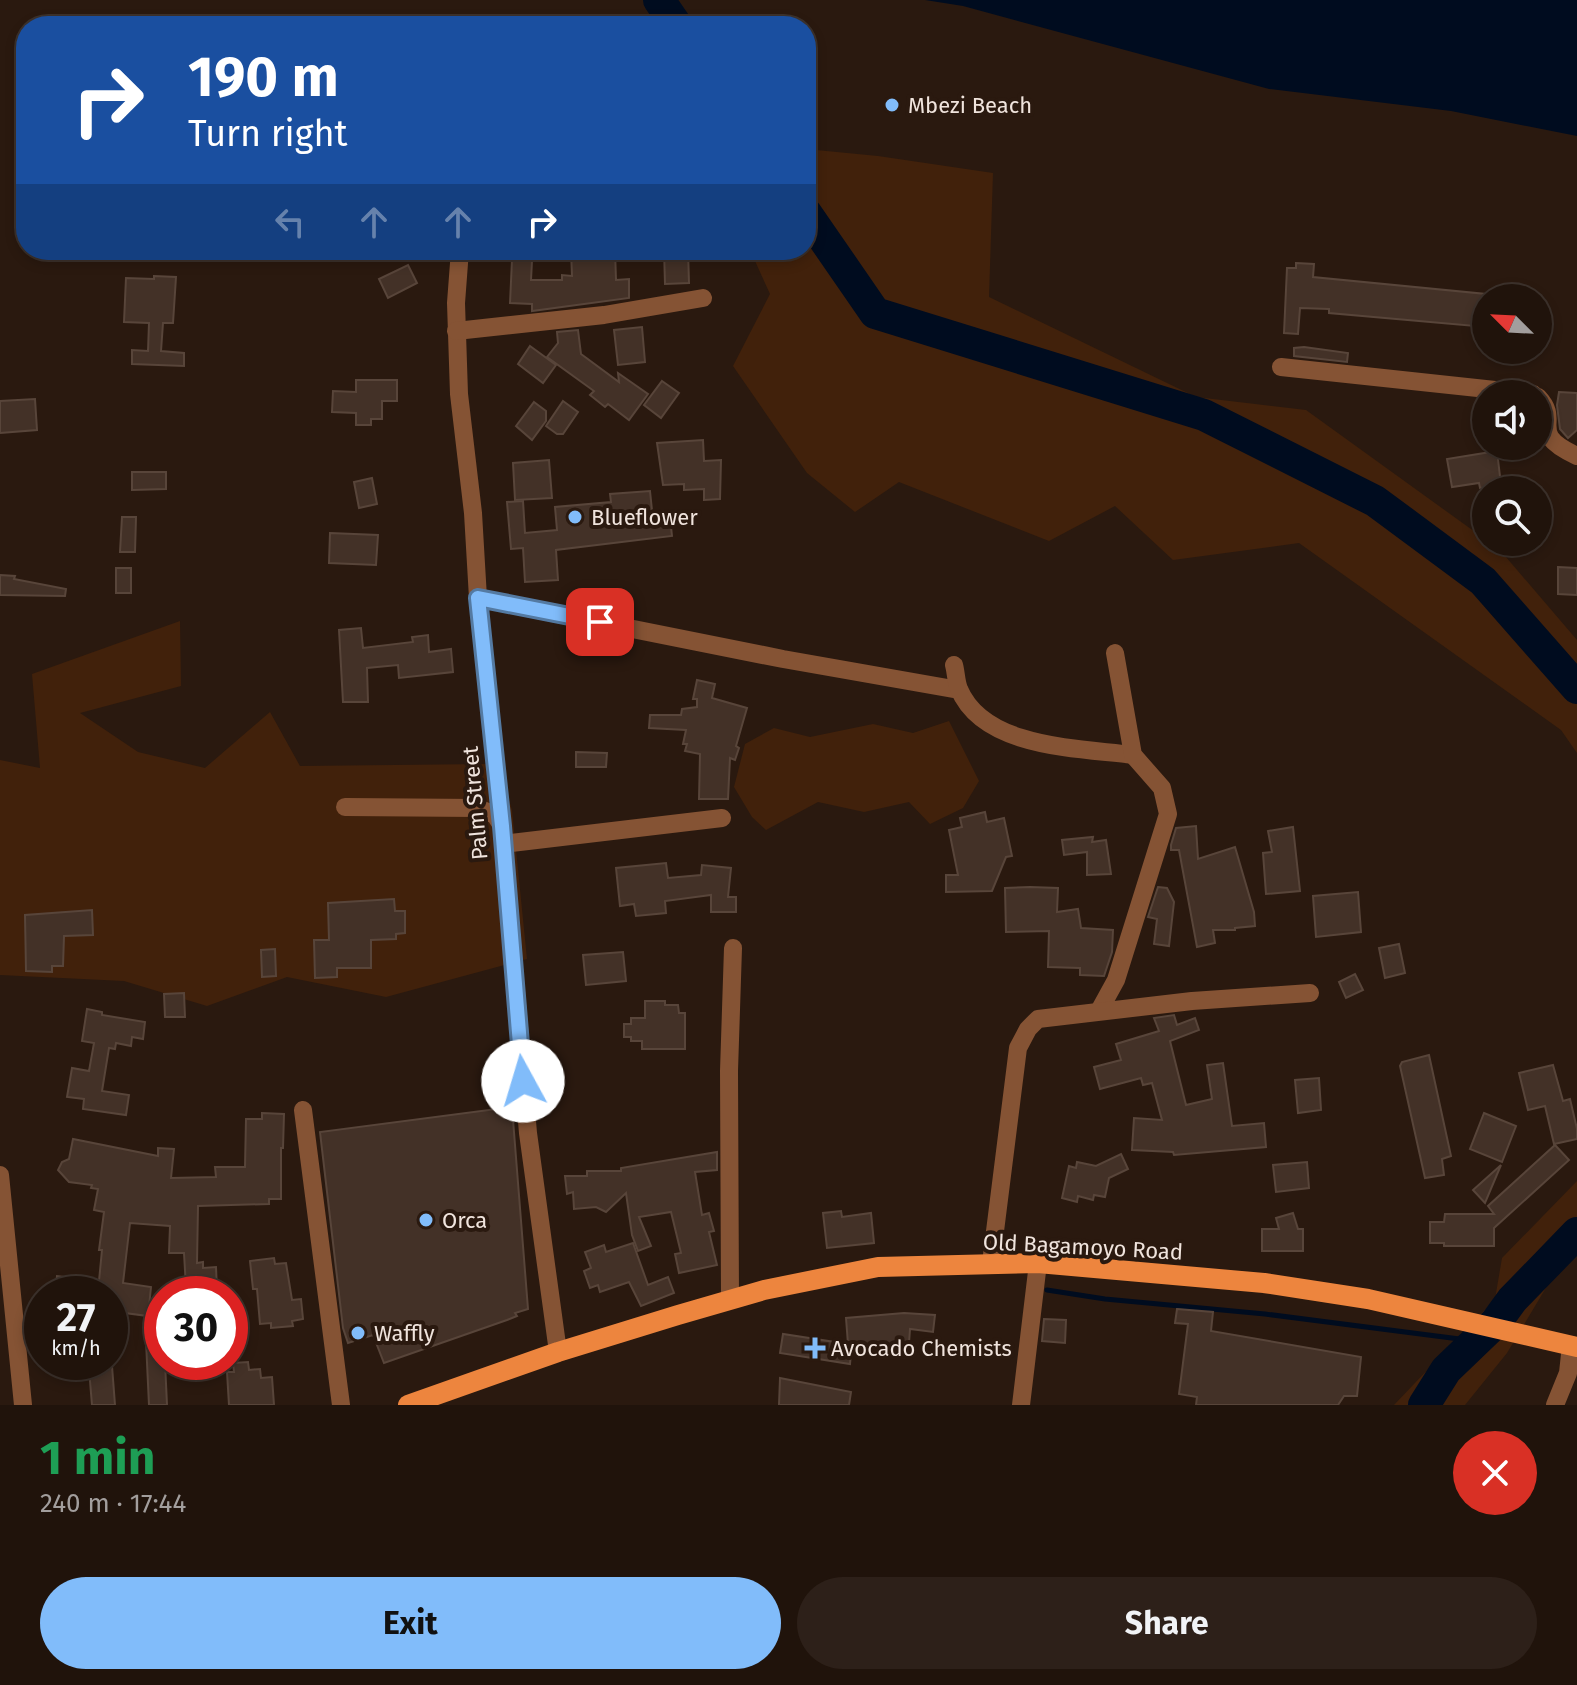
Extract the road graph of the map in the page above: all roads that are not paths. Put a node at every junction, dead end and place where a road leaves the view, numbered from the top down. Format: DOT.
graph roads {
  1 [pos="460,260"];
  2 [pos="703,298"];
  3 [pos="456,331"];
  4 [pos="1281,367"];
  5 [pos="1472,389"];
  6 [pos="1552,442"];
  7 [pos="1577,456"];
  8 [pos="478,598"];
  9 [pos="1115,653"];
  10 [pos="954,665"];
  11 [pos="959,690"];
  12 [pos="1133,755"];
  13 [pos="345,807"];
  14 [pos="722,818"];
  15 [pos="503,835"];
  16 [pos="733,948"];
  17 [pos="1310,993"];
  18 [pos="1099,1011"];
  19 [pos="303,1110"];
  20 [pos="0,1175"];
  21 [pos="991,1263"];
  22 [pos="1038,1263"];
  23 [pos="730,1300"];
  24 [pos="1574,1346"];
  25 [pos="558,1352"];
  26 [pos="23,1405"];
  27 [pos="341,1405"];
  28 [pos="408,1405"];
  29 [pos="1021,1405"];
  30 [pos="1555,1405"];
  1 -- 3 [label="street, Palm Street"];
  2 -- 3 [label="street"];
  3 -- 8 [label="street, Palm Street"];
  4 -- 5 [label="street"];
  6 -- 7 [label="street"];
  8 -- 11 [label="street"];
  8 -- 15 [label="street, Palm Street"];
  9 -- 12 [label="street"];
  10 -- 11 [label="street"];
  11 -- 12 [label="street"];
  12 -- 18 [label="street"];
  13 -- 15 [label="street"];
  14 -- 15 [label="street"];
  15 -- 25 [label="street, Palm Street"];
  16 -- 23 [label="street"];
  17 -- 18 [label="street"];
  18 -- 21 [label="street"];
  19 -- 27 [label="street"];
  20 -- 26 [label="street"];
  21 -- 22 [label="main road, Old Bagamoyo Road"];
  21 -- 23 [label="main road, Old Bagamoyo Road"];
  22 -- 24 [label="main road, Old Bagamoyo Road"];
  22 -- 29 [label="street"];
  23 -- 25 [label="main road, Old Bagamoyo Road"];
  24 -- 30 [label="street"];
  25 -- 28 [label="main road, Old Bagamoyo Road"];
}
